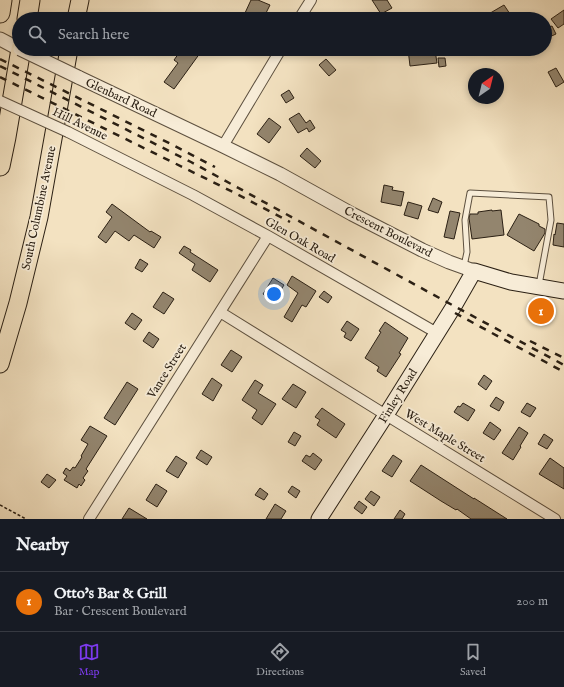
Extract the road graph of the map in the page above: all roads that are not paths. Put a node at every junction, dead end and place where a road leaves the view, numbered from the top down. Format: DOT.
graph roads {
  1 [pos="2,0"];
  2 [pos="30,0"];
  3 [pos="80,0"];
  4 [pos="311,0"];
  5 [pos="27,12"];
  6 [pos="77,12"];
  7 [pos="303,12"];
  8 [pos="0,13"];
  9 [pos="0,39"];
  10 [pos="12,45"];
  11 [pos="19,56"];
  12 [pos="34,56"];
  13 [pos="68,56"];
  14 [pos="277,56"];
  15 [pos="0,101"];
  16 [pos="223,146"];
  17 [pos="0,166"];
  18 [pos="148,173"];
  19 [pos="268,236"];
  20 [pos="469,269"];
  21 [pos="539,287"];
  22 [pos="564,291"];
  23 [pos="220,312"];
  24 [pos="437,333"];
  25 [pos="0,364"];
  26 [pos="386,415"];
  27 [pos="89,519"];
  28 [pos="319,519"];
  29 [pos="555,519"];
  1 -- 8 [label="highway"];
  2 -- 5 [label="highway"];
  3 -- 6 [label="main road"];
  4 -- 7 [label="street"];
  9 -- 10 [label="street, Glenbard Road"];
  11 -- 17 [label="highway"];
  12 -- 16 [label="street, Glenbard Road, bridge"];
  13 -- 25 [label="main road, South Columbine Avenue"];
  14 -- 16 [label="street"];
  15 -- 18 [label="street, Hill Avenue, bridge"];
  16 -- 20 [label="street, Crescent Boulevard"];
  18 -- 19 [label="street, Glen Oak Road"];
  19 -- 23 [label="street, Vance Street"];
  19 -- 24 [label="street, Glen Oak Road"];
  20 -- 21 [label="main road, Crescent Boulevard"];
  20 -- 21 [label="lane"];
  20 -- 24 [label="main road, Finley Road"];
  21 -- 22 [label="main road, Crescent Boulevard"];
  23 -- 26 [label="street, West Maple Street"];
  23 -- 27 [label="street, Vance Street"];
  24 -- 26 [label="main road, Finley Road"];
  26 -- 28 [label="main road, Finley Road"];
  26 -- 29 [label="street, West Maple Street"];
}
